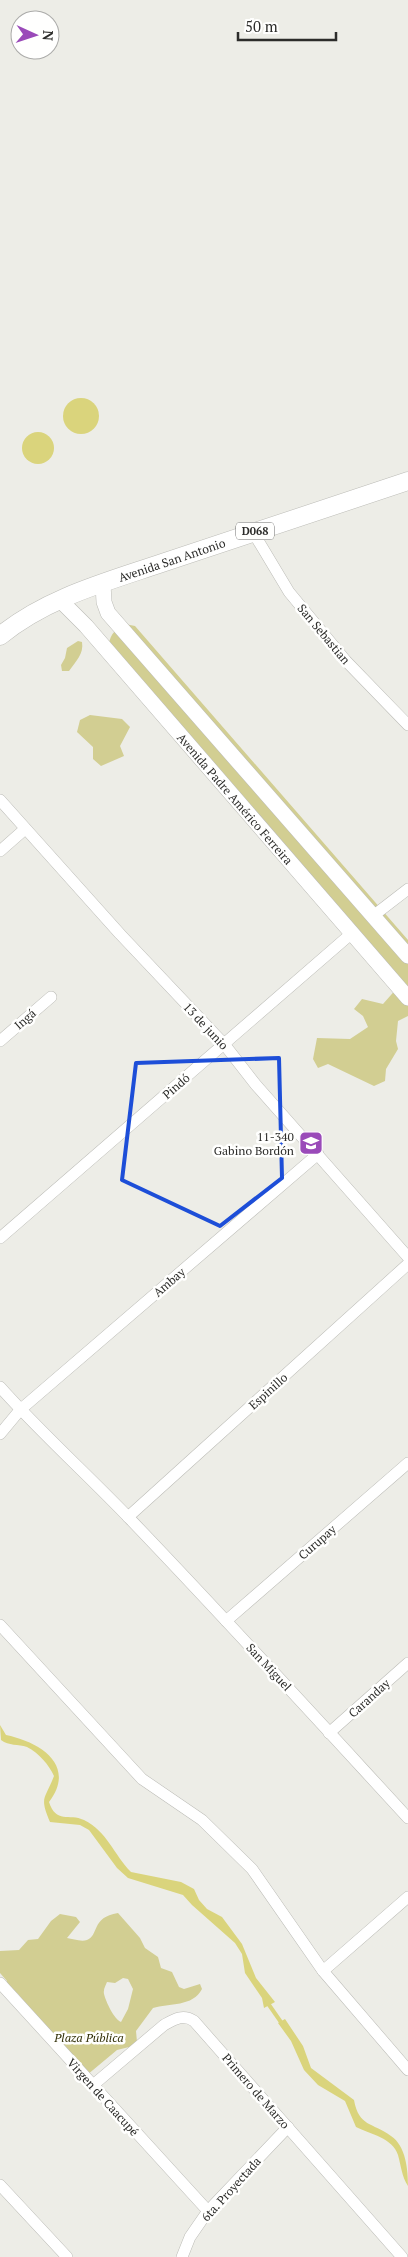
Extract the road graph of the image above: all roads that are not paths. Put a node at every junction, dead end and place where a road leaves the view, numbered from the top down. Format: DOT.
graph roads {
  1 [pos="408,481"];
  2 [pos="253,532"];
  3 [pos="103,584"];
  4 [pos="60,600"];
  5 [pos="108,613"];
  6 [pos="86,626"];
  7 [pos="0,636"];
  8 [pos="408,725"];
  9 [pos="0,800"];
  10 [pos="26,828"];
  11 [pos="0,851"];
  12 [pos="408,889"];
  13 [pos="373,916"];
  14 [pos="352,933"];
  15 [pos="408,956"];
  16 [pos="50,997"];
  17 [pos="408,998"];
  18 [pos="0,1041"];
  19 [pos="224,1044"];
  20 [pos="318,1154"];
  21 [pos="0,1238"];
  22 [pos="408,1257"];
  23 [pos="408,1264"];
  24 [pos="0,1386"];
  25 [pos="20,1410"];
  26 [pos="0,1434"];
  27 [pos="408,1463"];
  28 [pos="128,1517"];
  29 [pos="226,1621"];
  30 [pos="0,1625"];
  31 [pos="408,1662"];
  32 [pos="329,1733"];
  33 [pos="408,1818"];
  34 [pos="408,1896"];
  35 [pos="323,1971"];
  36 [pos="0,1983"];
  37 [pos="408,2070"];
  38 [pos="92,2086"];
  39 [pos="288,2127"];
  40 [pos="0,2185"];
  41 [pos="208,2211"];
  42 [pos="67,2257"];
  43 [pos="182,2257"];
  44 [pos="402,2257"];
  1 -- 2 [label="main road, Avenida San Antonio / D068"];
  2 -- 3 [label="main road, Avenida San Antonio / D068"];
  2 -- 8 [label="street, San Sebastian"];
  3 -- 4 [label="main road, Avenida San Antonio / D068"];
  3 -- 5 [label="street"];
  4 -- 6 [label="street, Avenida Padre Américo Ferreira"];
  4 -- 7 [label="main road, Avenida San Antonio / D068"];
  5 -- 6 [label="street"];
  5 -- 13 [label="street, Avenida Padre Américo Ferreira"];
  6 -- 14 [label="street, Avenida Padre Américo Ferreira"];
  9 -- 10 [label="street, 13 de junio"];
  10 -- 11 [label="street"];
  10 -- 19 [label="street, 13 de junio"];
  12 -- 13 [label="street"];
  13 -- 15 [label="street, Avenida Padre Américo Ferreira"];
  14 -- 17 [label="street, Avenida Padre Américo Ferreira"];
  14 -- 19 [label="street, Pindó"];
  16 -- 18 [label="street, Ingá"];
  19 -- 20 [label="street, 13 de junio"];
  19 -- 21 [label="street, Pindó"];
  20 -- 22 [label="street, 13 de junio"];
  20 -- 25 [label="street, Ambay"];
  23 -- 28 [label="street, Espinillo"];
  24 -- 25 [label="street, San Miguel"];
  25 -- 26 [label="street, Ambay"];
  25 -- 28 [label="street, San Miguel"];
  27 -- 29 [label="street, Curupay"];
  28 -- 29 [label="street, San Miguel"];
  29 -- 32 [label="street, San Miguel"];
  30 -- 35 [label="street"];
  31 -- 32 [label="street, Caranday"];
  32 -- 33 [label="street, San Miguel"];
  34 -- 35 [label="street"];
  35 -- 37 [label="street"];
  36 -- 38 [label="street, Virgen de Caacupé"];
  38 -- 39 [label="street, Primero de Marzo"];
  38 -- 41 [label="street, Virgen de Caacupé"];
  39 -- 41 [label="street, 6ta. Proyectada"];
  39 -- 44 [label="street, Primero de Marzo"];
  40 -- 42 [label="street"];
  41 -- 43 [label="street, 6ta. Proyectada"];
}
